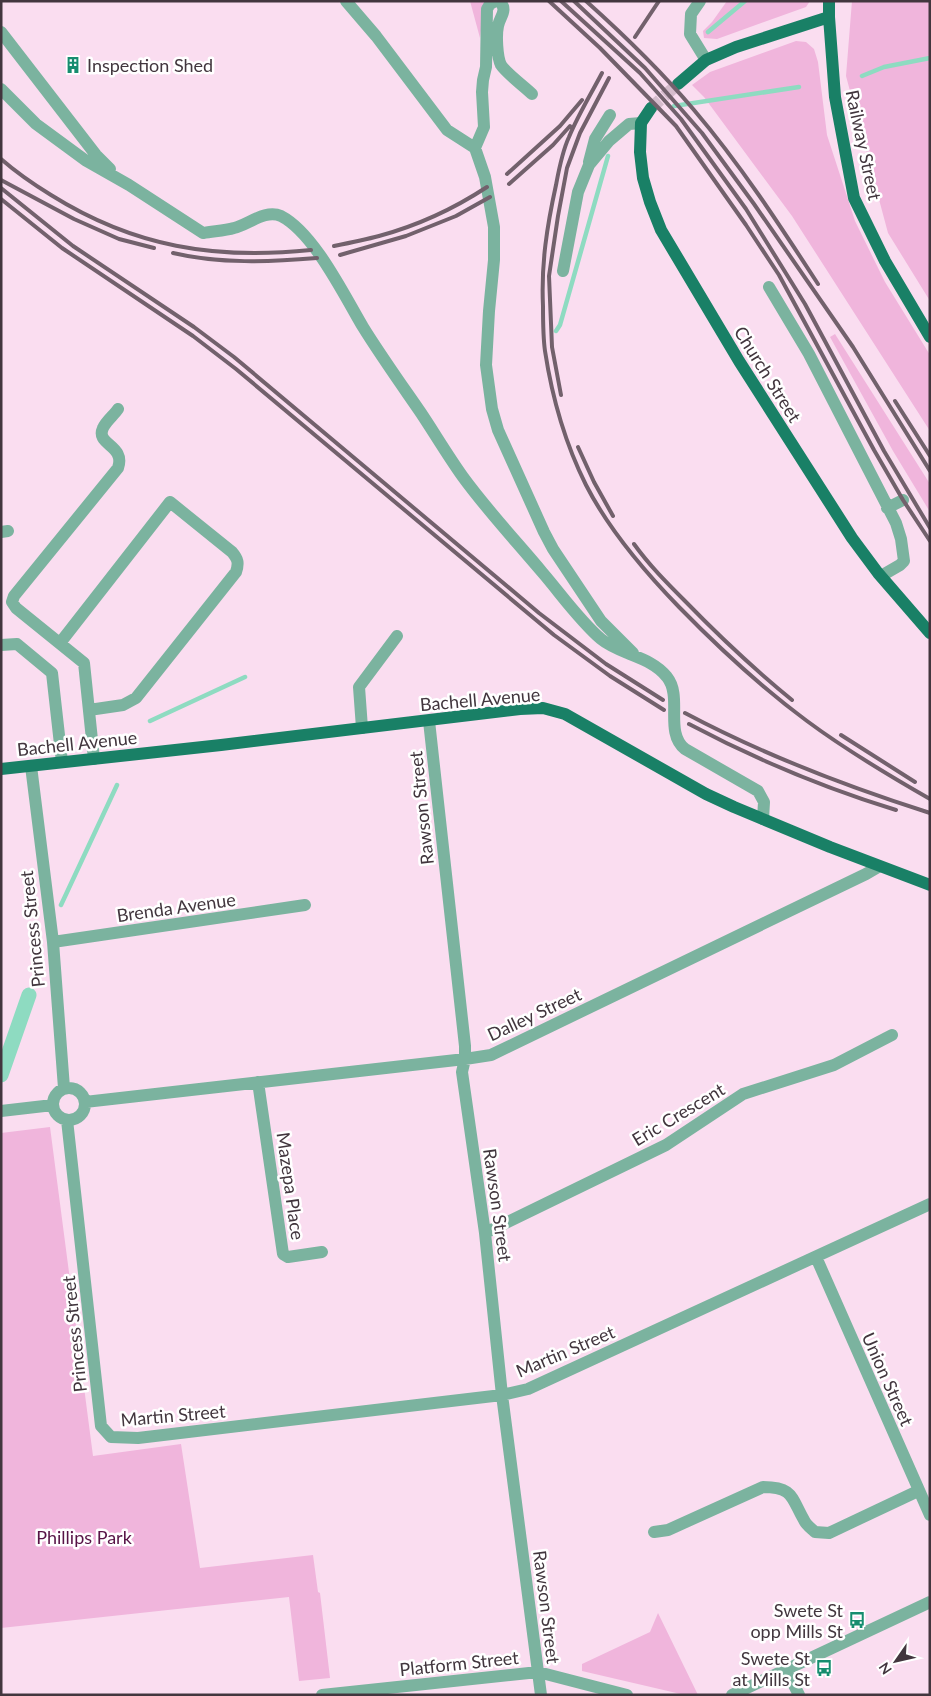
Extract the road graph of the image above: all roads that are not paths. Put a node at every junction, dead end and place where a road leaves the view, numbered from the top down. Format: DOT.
graph roads {
  1 [pos="346,1"];
  2 [pos="495,1"];
  3 [pos="500,1"];
  4 [pos="700,1"];
  5 [pos="829,1"];
  6 [pos="828,17"];
  7 [pos="1,32"];
  8 [pos="706,60"];
  9 [pos="678,84"];
  10 [pos="1,89"];
  11 [pos="532,94"];
  12 [pos="651,108"];
  13 [pos="610,114"];
  14 [pos="642,123"];
  15 [pos="475,148"];
  16 [pos="589,165"];
  17 [pos="126,184"];
  18 [pos="563,271"];
  19 [pos="770,287"];
  20 [pos="930,338"];
  21 [pos="118,409"];
  22 [pos="903,500"];
  23 [pos="887,508"];
  24 [pos="881,576"];
  25 [pos="930,633"];
  26 [pos="398,636"];
  27 [pos="60,643"];
  28 [pos="1,645"];
  29 [pos="635,655"];
  30 [pos="89,710"];
  31 [pos="429,720"];
  32 [pos="362,728"];
  33 [pos="94,759"];
  34 [pos="62,762"];
  35 [pos="31,766"];
  36 [pos="1,769"];
  37 [pos="763,819"];
  38 [pos="878,866"];
  39 [pos="928,884"];
  40 [pos="305,905"];
  41 [pos="53,942"];
  42 [pos="892,1035"];
  43 [pos="465,1059"];
  44 [pos="258,1082"];
  45 [pos="64,1088"];
  46 [pos="85,1102"];
  47 [pos="53,1105"];
  48 [pos="1,1111"];
  49 [pos="67,1120"];
  50 [pos="930,1204"];
  51 [pos="485,1233"];
  52 [pos="322,1252"];
  53 [pos="816,1257"];
  54 [pos="502,1395"];
  55 [pos="101,1426"];
  56 [pos="918,1491"];
  57 [pos="930,1515"];
  58 [pos="654,1532"];
  59 [pos="930,1602"];
  60 [pos="786,1668"];
  61 [pos="538,1672"];
  62 [pos="322,1695"];
  63 [pos="540,1695"];
  64 [pos="627,1695"];
  65 [pos="732,1695"];
  66 [pos="799,1695"];
  1 -- 15 [label="street"];
  2 -- 15 [label="street"];
  3 -- 11 [label="street"];
  4 -- 8 [label="street"];
  5 -- 6 [label="main road, Railway Street"];
  6 -- 8 [label="main road"];
  6 -- 20 [label="main road, Railway Street"];
  7 -- 17 [label="street"];
  8 -- 9 [label="main road"];
  10 -- 17 [label="street"];
  12 -- 14 [label="main road, Church Street"];
  13 -- 16 [label="street"];
  14 -- 16 [label="street"];
  14 -- 24 [label="main road, Church Street"];
  15 -- 29 [label="street"];
  16 -- 18 [label="street"];
  17 -- 29 [label="street"];
  19 -- 23 [label="street"];
  21 -- 27 [label="street"];
  22 -- 23 [label="street"];
  23 -- 24 [label="street"];
  24 -- 25 [label="main road, Church Street"];
  26 -- 32 [label="street"];
  27 -- 30 [label="street"];
  27 -- 30 [label="street"];
  28 -- 34 [label="street"];
  29 -- 37 [label="street"];
  30 -- 33 [label="street"];
  31 -- 32 [label="main road, Bachell Avenue"];
  31 -- 37 [label="main road, Bachell Avenue"];
  31 -- 43 [label="street, Rawson Street"];
  32 -- 33 [label="main road, Bachell Avenue"];
  33 -- 34 [label="main road, Bachell Avenue"];
  34 -- 35 [label="main road, Bachell Avenue"];
  35 -- 36 [label="main road, Bachell Avenue"];
  35 -- 41 [label="street, Princess Street"];
  37 -- 38 [label="main road, Bachell Avenue"];
  38 -- 39 [label="main road, Bachell Avenue"];
  38 -- 43 [label="street, Dalley Street"];
  40 -- 41 [label="street, Brenda Avenue"];
  41 -- 45 [label="street, Princess Street"];
  42 -- 51 [label="street, Eric Crescent"];
  43 -- 44 [label="street, Dalley Street"];
  43 -- 51 [label="street, Rawson Street"];
  44 -- 46 [label="street, Dalley Street"];
  44 -- 52 [label="street, Mazepa Place"];
  45 -- 46 [label="street"];
  45 -- 47 [label="street"];
  46 -- 49 [label="street"];
  47 -- 48 [label="street"];
  47 -- 49 [label="street"];
  49 -- 55 [label="street, Princess Street"];
  50 -- 53 [label="street, Martin Street"];
  51 -- 54 [label="street, Rawson Street"];
  53 -- 54 [label="street, Martin Street"];
  53 -- 56 [label="street, Union Street"];
  54 -- 55 [label="street, Martin Street"];
  54 -- 61 [label="street, Rawson Street"];
  56 -- 57 [label="street, Union Street"];
  56 -- 58 [label="street"];
  59 -- 60 [label="street"];
  60 -- 65 [label="street"];
  60 -- 66 [label="street"];
  61 -- 62 [label="street, Platform Street"];
  61 -- 63 [label="street, Rawson Street"];
  61 -- 64 [label="street, Platform Street"];
}
